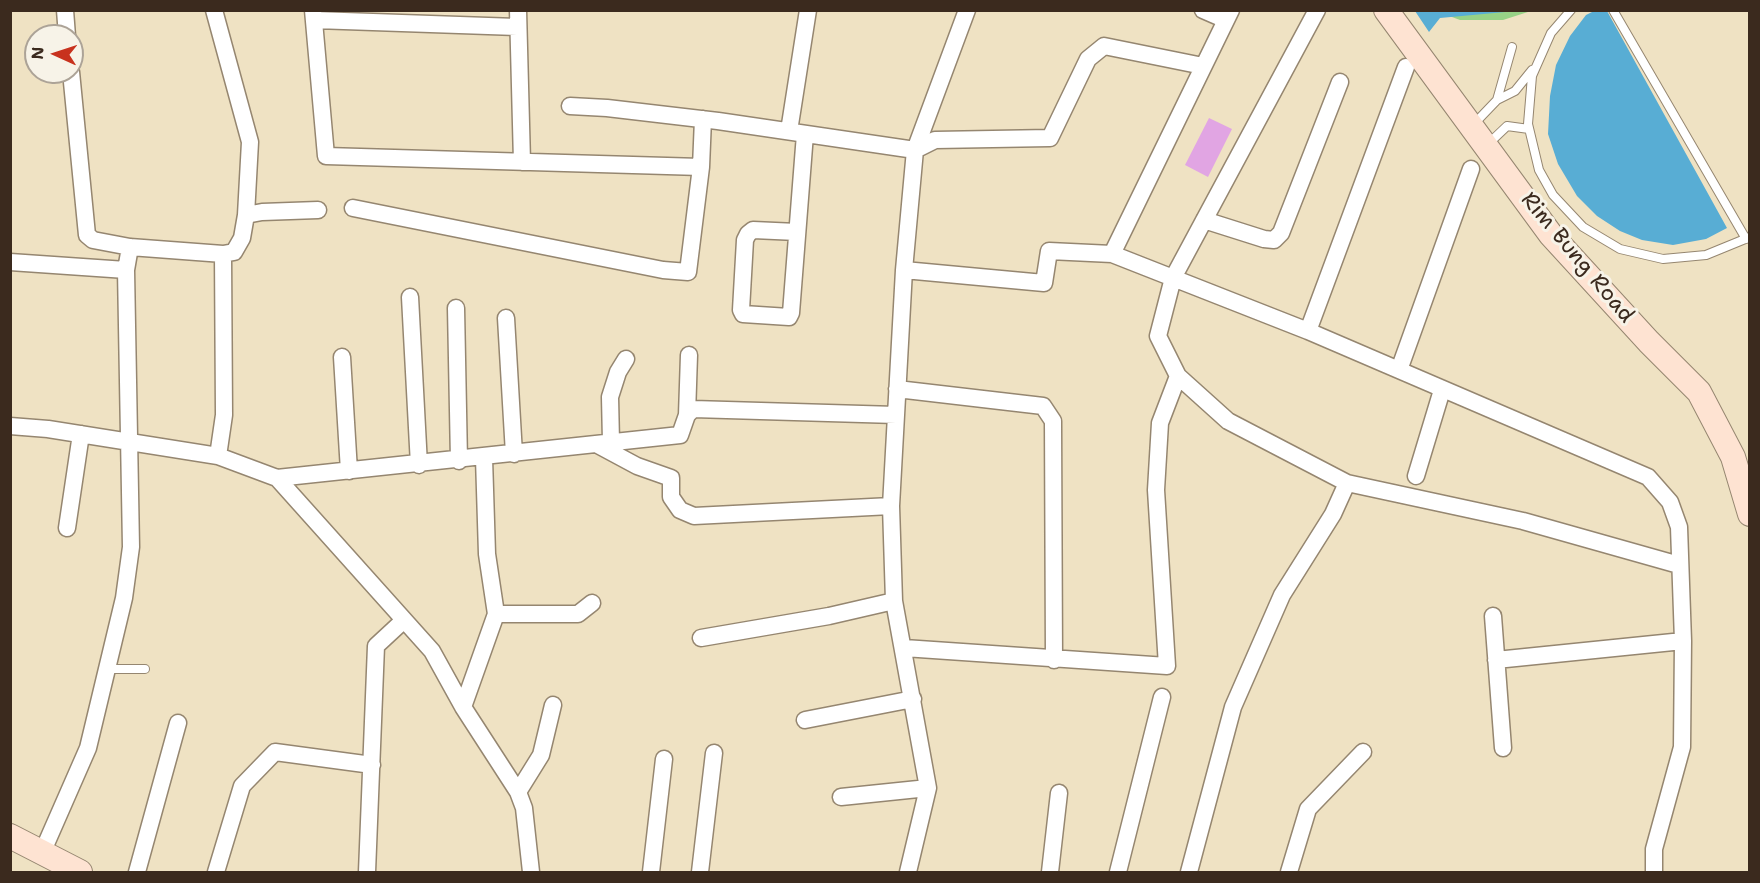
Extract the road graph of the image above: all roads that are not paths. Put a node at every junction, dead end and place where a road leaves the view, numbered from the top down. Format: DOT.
graph roads {
  1 [pos="214,10"];
  2 [pos="808,10"];
  3 [pos="967,10"];
  4 [pos="1203,10"];
  5 [pos="1317,10"];
  6 [pos="1386,10"];
  7 [pos="1571,10"];
  8 [pos="1613,10"];
  9 [pos="314,15"];
  10 [pos="1229,15"];
  11 [pos="518,19"];
  12 [pos="1546,45"];
  13 [pos="1512,47"];
  14 [pos="1203,66"];
  15 [pos="1406,67"];
  16 [pos="1340,82"];
  17 [pos="72,84"];
  18 [pos="1497,100"];
  19 [pos="570,106"];
  20 [pos="704,119"];
  21 [pos="1471,127"];
  22 [pos="1529,129"];
  23 [pos="797,132"];
  24 [pos="1486,147"];
  25 [pos="915,150"];
  26 [pos="522,162"];
  27 [pos="701,167"];
  28 [pos="1471,169"];
  29 [pos="352,208"];
  30 [pos="318,210"];
  31 [pos="246,215"];
  32 [pos="1204,220"];
  33 [pos="797,232"];
  34 [pos="1748,238"];
  35 [pos="130,248"];
  36 [pos="223,254"];
  37 [pos="1112,254"];
  38 [pos="10,262"];
  39 [pos="126,270"];
  40 [pos="904,270"];
  41 [pos="1173,278"];
  42 [pos="410,297"];
  43 [pos="456,308"];
  44 [pos="506,318"];
  45 [pos="1308,331"];
  46 [pos="689,355"];
  47 [pos="342,357"];
  48 [pos="626,359"];
  49 [pos="1399,370"];
  50 [pos="1178,376"];
  51 [pos="897,389"];
  52 [pos="1442,390"];
  53 [pos="687,415"];
  54 [pos="896,415"];
  55 [pos="10,426"];
  56 [pos="81,434"];
  57 [pos="129,442"];
  58 [pos="603,443"];
  59 [pos="514,454"];
  60 [pos="218,456"];
  61 [pos="484,458"];
  62 [pos="459,461"];
  63 [pos="419,465"];
  64 [pos="348,471"];
  65 [pos="1416,476"];
  66 [pos="277,478"];
  67 [pos="1347,483"];
  68 [pos="891,506"];
  69 [pos="1749,514"];
  70 [pos="67,528"];
  71 [pos="1679,565"];
  72 [pos="894,601"];
  73 [pos="592,603"];
  74 [pos="496,614"];
  75 [pos="1493,616"];
  76 [pos="404,621"];
  77 [pos="701,638"];
  78 [pos="1683,641"];
  79 [pos="904,648"];
  80 [pos="1054,660"];
  81 [pos="1496,660"];
  82 [pos="108,669"];
  83 [pos="145,669"];
  84 [pos="1162,697"];
  85 [pos="913,699"];
  86 [pos="553,705"];
  87 [pos="463,707"];
  88 [pos="805,720"];
  89 [pos="178,723"];
  90 [pos="1503,748"];
  91 [pos="1363,752"];
  92 [pos="714,753"];
  93 [pos="664,759"];
  94 [pos="372,765"];
  95 [pos="928,788"];
  96 [pos="518,792"];
  97 [pos="1059,794"];
  98 [pos="841,797"];
  99 [pos="10,836"];
  100 [pos="42,853"];
  101 [pos="69,870"];
  102 [pos="137,873"];
  103 [pos="216,873"];
  104 [pos="367,873"];
  105 [pos="531,873"];
  106 [pos="651,873"];
  107 [pos="700,873"];
  108 [pos="908,873"];
  109 [pos="1050,873"];
  110 [pos="1119,873"];
  111 [pos="1189,873"];
  112 [pos="1289,873"];
  113 [pos="1654,873"];
  1 -- 31 [label="street"];
  2 -- 23 [label="street"];
  3 -- 25 [label="street"];
  4 -- 10 [label="street"];
  5 -- 32 [label="street"];
  6 -- 21 [label="main road, Rim Bung Road"];
  7 -- 12 [label="lane"];
  8 -- 34 [label="lane"];
  9 -- 11 [label="street"];
  9 -- 26 [label="street"];
  10 -- 14 [label="street"];
  11 -- 26 [label="street"];
  12 -- 18 [label="lane"];
  12 -- 22 [label="lane"];
  13 -- 18 [label="lane"];
  14 -- 25 [label="street"];
  14 -- 37 [label="street"];
  15 -- 45 [label="street"];
  16 -- 32 [label="street"];
  17 -- 35 [label="street"];
  18 -- 21 [label="lane"];
  19 -- 20 [label="street"];
  20 -- 23 [label="street"];
  20 -- 27 [label="street"];
  21 -- 24 [label="main road, Rim Bung Road"];
  22 -- 24 [label="lane"];
  22 -- 34 [label="lane"];
  23 -- 25 [label="street"];
  23 -- 33 [label="street"];
  24 -- 69 [label="main road, Rim Bung Road"];
  25 -- 40 [label="street"];
  26 -- 27 [label="street"];
  27 -- 29 [label="street"];
  28 -- 49 [label="street"];
  30 -- 31 [label="street"];
  31 -- 36 [label="street"];
  32 -- 41 [label="street"];
  33 -- 33 [label="street"];
  35 -- 36 [label="street"];
  35 -- 39 [label="street"];
  36 -- 60 [label="street"];
  37 -- 40 [label="street"];
  37 -- 41 [label="street"];
  38 -- 39 [label="street"];
  39 -- 57 [label="street"];
  40 -- 51 [label="street"];
  41 -- 45 [label="street"];
  41 -- 50 [label="street"];
  42 -- 63 [label="street"];
  43 -- 62 [label="street"];
  44 -- 59 [label="street"];
  45 -- 49 [label="street"];
  46 -- 53 [label="street"];
  47 -- 64 [label="street"];
  48 -- 58 [label="street"];
  49 -- 52 [label="street"];
  50 -- 67 [label="street"];
  50 -- 80 [label="street"];
  51 -- 54 [label="street"];
  51 -- 80 [label="street"];
  52 -- 65 [label="street"];
  52 -- 71 [label="street"];
  53 -- 54 [label="street"];
  53 -- 58 [label="street"];
  54 -- 68 [label="street"];
  55 -- 56 [label="street"];
  56 -- 57 [label="street"];
  56 -- 70 [label="street"];
  57 -- 60 [label="street"];
  57 -- 82 [label="street"];
  58 -- 59 [label="street"];
  58 -- 68 [label="street"];
  59 -- 61 [label="street"];
  60 -- 66 [label="street"];
  61 -- 62 [label="street"];
  61 -- 74 [label="street"];
  62 -- 63 [label="street"];
  63 -- 64 [label="street"];
  64 -- 66 [label="street"];
  66 -- 76 [label="street"];
  67 -- 71 [label="street"];
  67 -- 111 [label="street"];
  68 -- 72 [label="street"];
  71 -- 78 [label="street"];
  72 -- 77 [label="street"];
  72 -- 79 [label="street"];
  73 -- 74 [label="street"];
  74 -- 87 [label="street"];
  75 -- 81 [label="street"];
  76 -- 87 [label="street"];
  76 -- 94 [label="street"];
  78 -- 81 [label="street"];
  78 -- 113 [label="street"];
  79 -- 80 [label="street"];
  79 -- 85 [label="street"];
  81 -- 90 [label="street"];
  82 -- 83 [label="lane"];
  82 -- 100 [label="street"];
  84 -- 110 [label="street"];
  85 -- 88 [label="street"];
  85 -- 95 [label="street"];
  86 -- 96 [label="street"];
  87 -- 96 [label="street"];
  89 -- 102 [label="street"];
  91 -- 112 [label="street"];
  92 -- 107 [label="street"];
  93 -- 106 [label="street"];
  94 -- 103 [label="street"];
  94 -- 104 [label="street"];
  95 -- 98 [label="street"];
  95 -- 108 [label="street"];
  96 -- 105 [label="street"];
  97 -- 109 [label="street"];
  99 -- 100 [label="main road"];
  100 -- 101 [label="main road"];
}
